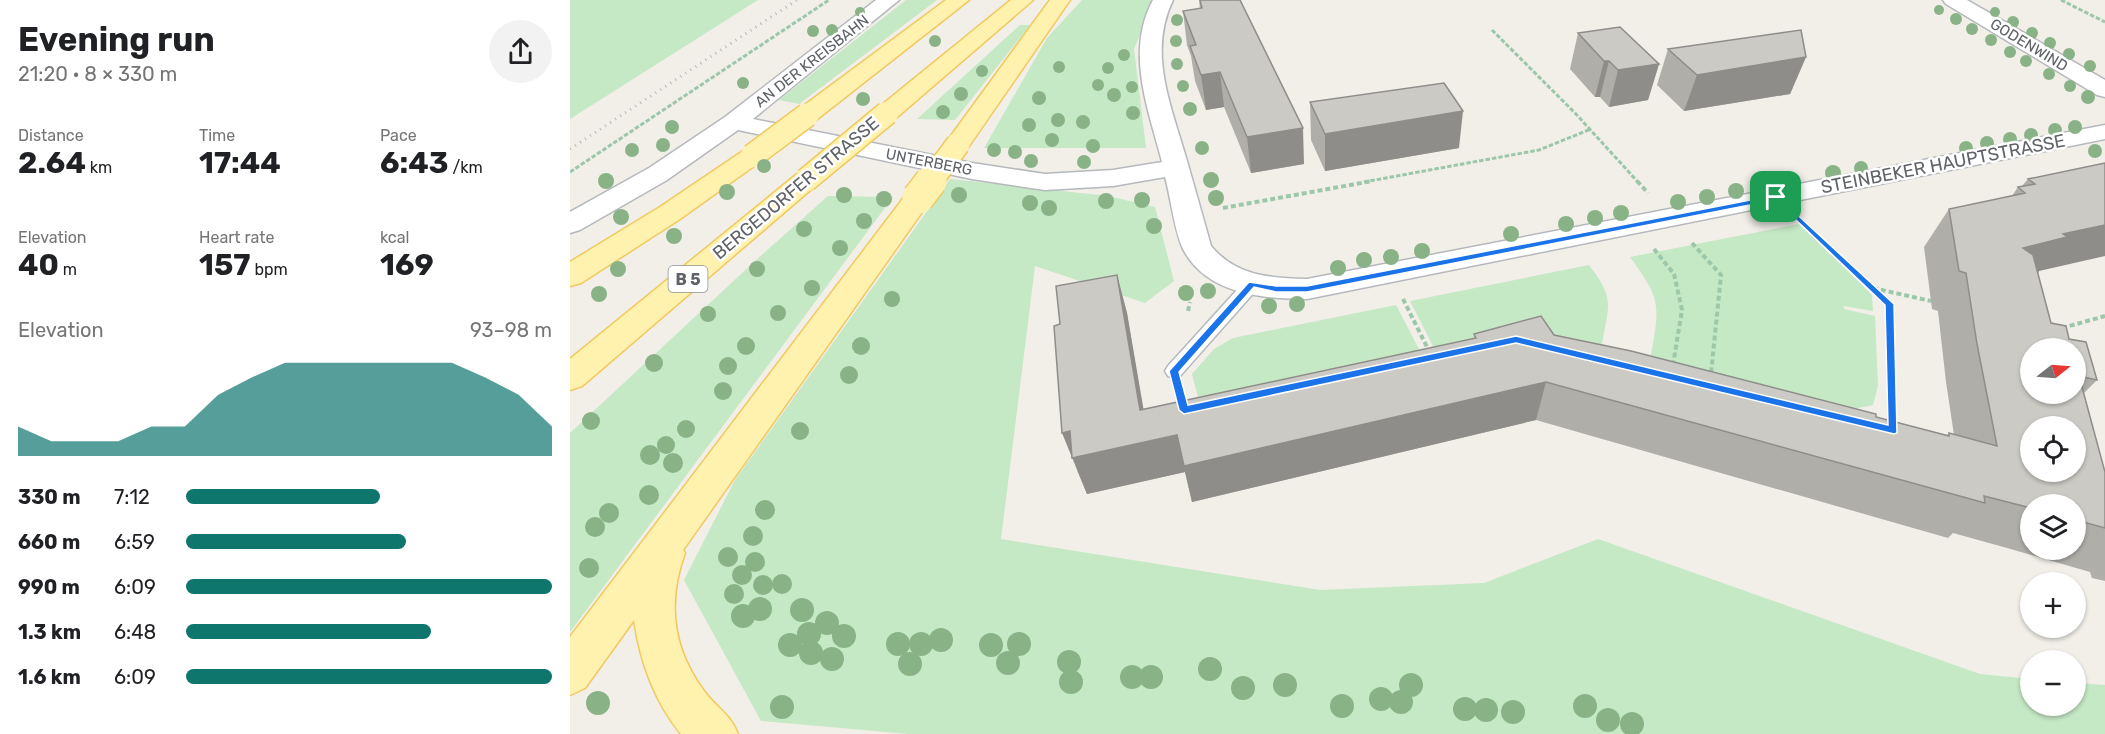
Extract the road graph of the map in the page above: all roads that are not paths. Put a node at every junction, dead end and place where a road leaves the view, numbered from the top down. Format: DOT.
graph roads {
  1 [pos="890,0"];
  2 [pos="959,0"];
  3 [pos="1023,0"];
  4 [pos="1060,0"];
  5 [pos="1163,0"];
  6 [pos="1953,0"];
  7 [pos="2105,90"];
  8 [pos="734,122"];
  9 [pos="2105,132"];
  10 [pos="1176,167"];
  11 [pos="570,224"];
  12 [pos="570,276"];
  13 [pos="1252,284"];
  14 [pos="1174,371"];
  15 [pos="570,377"];
  16 [pos="674,529"];
  17 [pos="570,673"];
  18 [pos="715,734"];
  1 -- 8 [label="street, AN DER KREISBAHN"];
  2 -- 12 [label="main road, bridge"];
  3 -- 15 [label="main road, BERGEDORFER STRASSE / B 5, bridge"];
  4 -- 16 [label="main road, bridge"];
  5 -- 10 [label="street, STEINBEKER HAUPTSTRASSE"];
  6 -- 7 [label="street, GODENWIND"];
  8 -- 10 [label="street, UNTERBERG"];
  8 -- 11 [label="street"];
  9 -- 13 [label="street, STEINBEKER HAUPTSTRASSE"];
  10 -- 13 [label="street, STEINBEKER HAUPTSTRASSE"];
  13 -- 14 [label="lane"];
  16 -- 17 [label="main road"];
  16 -- 18 [label="main road"];
}
